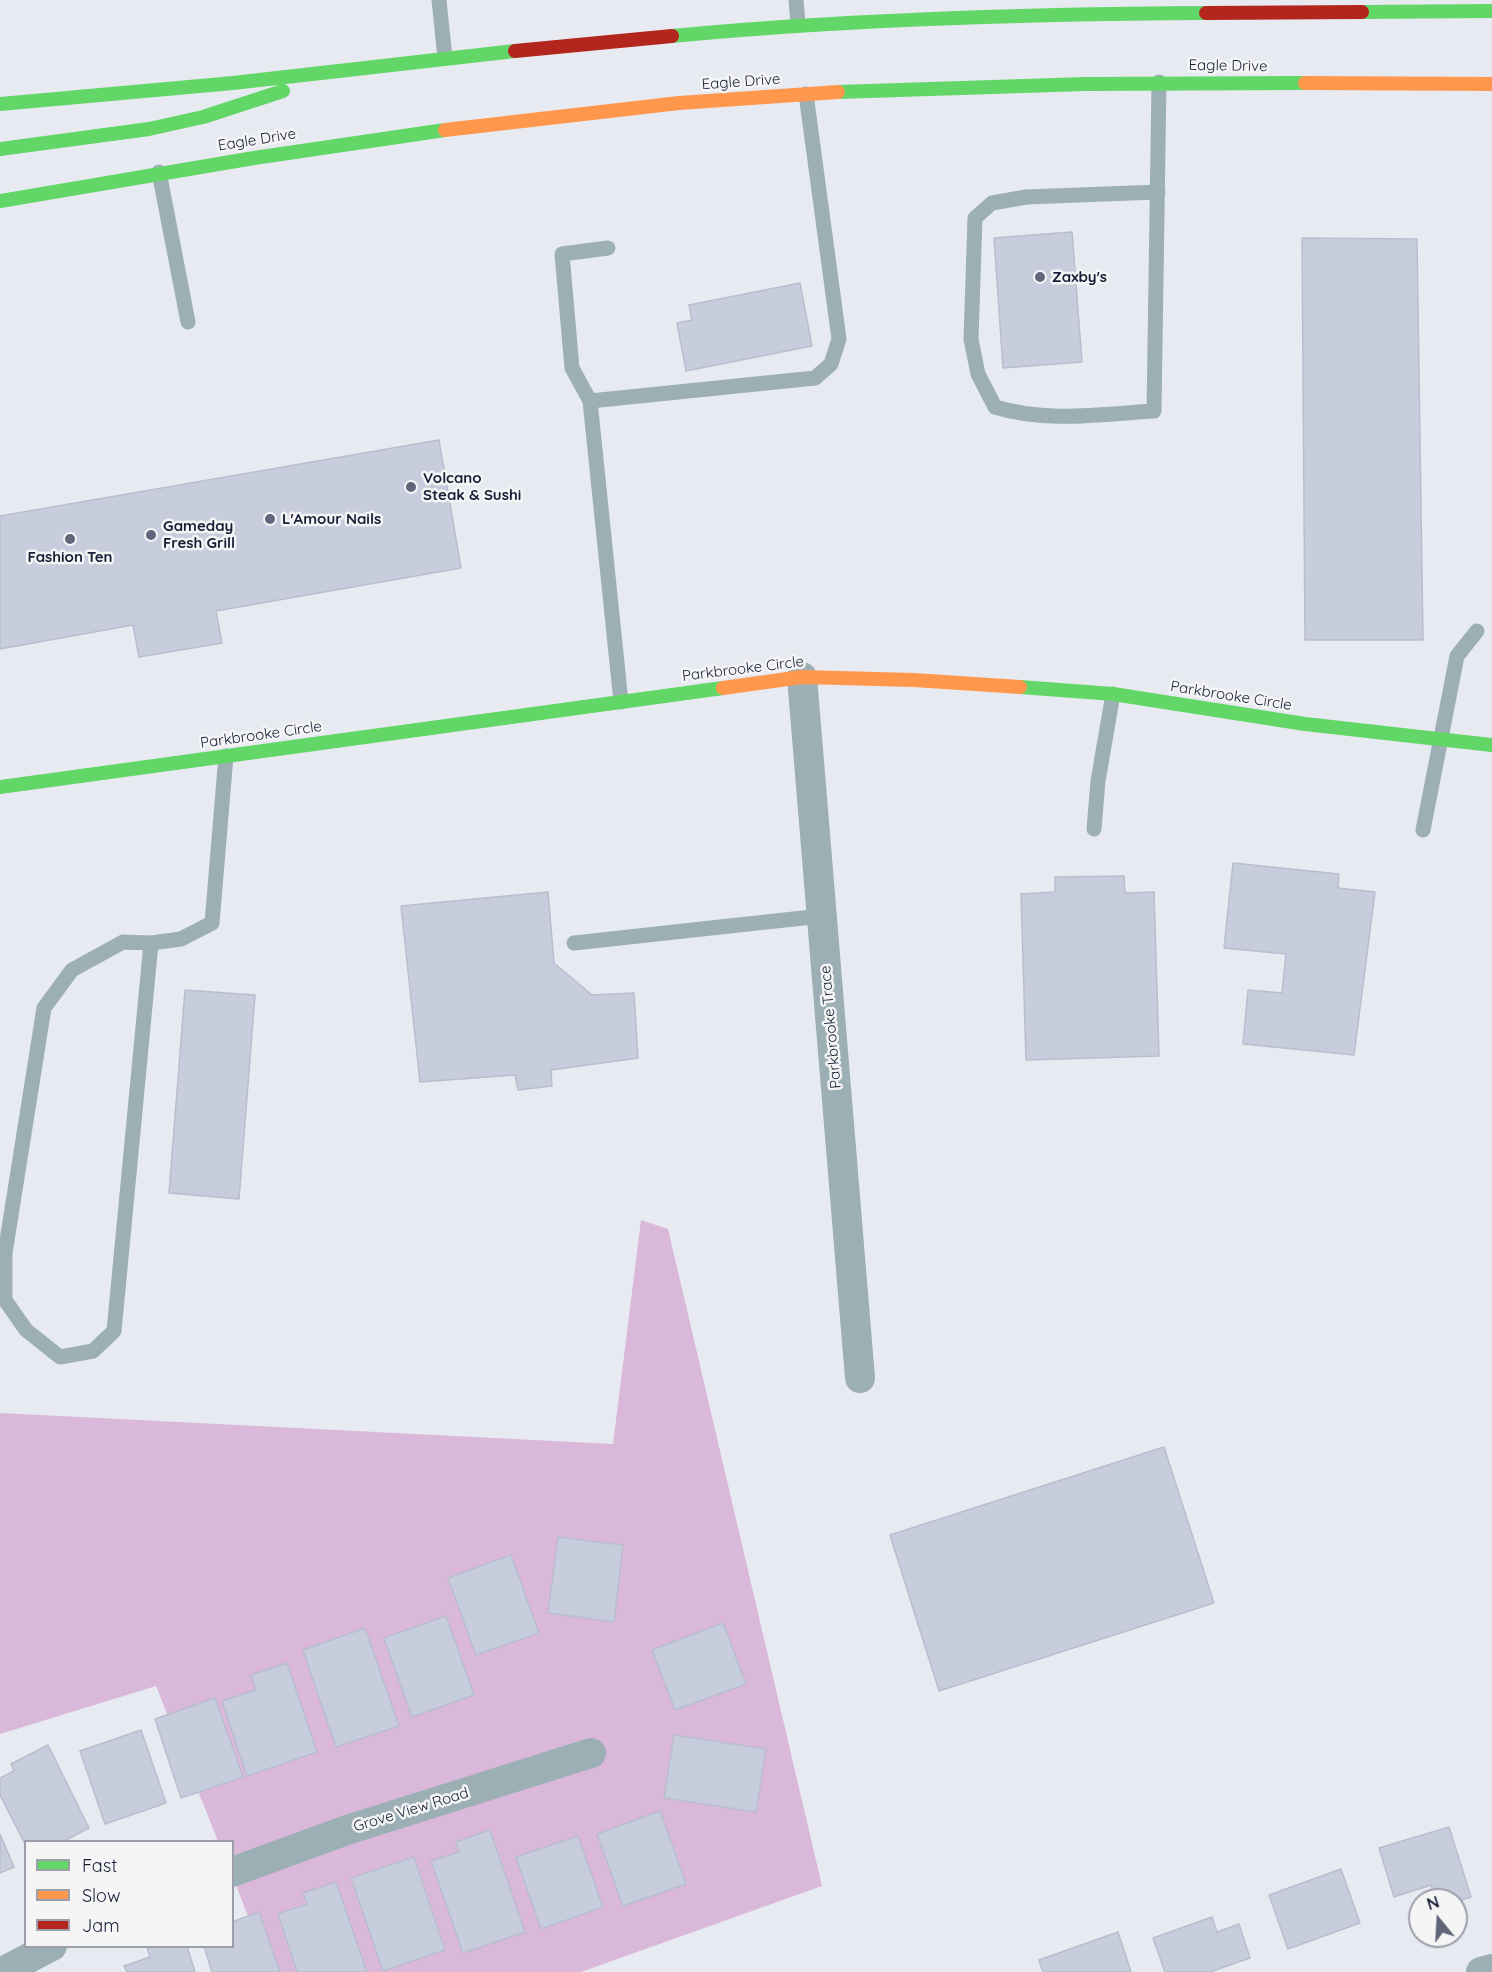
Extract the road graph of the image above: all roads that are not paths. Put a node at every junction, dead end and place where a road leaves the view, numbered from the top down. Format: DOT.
graph roads {
  1 [pos="439,0"];
  2 [pos="796,0"];
  3 [pos="1085,0"];
  4 [pos="1202,0"];
  5 [pos="1446,5"];
  6 [pos="1492,11"];
  7 [pos="1221,12"];
  8 [pos="1059,13"];
  9 [pos="798,24"];
  10 [pos="446,58"];
  11 [pos="335,71"];
  12 [pos="1159,82"];
  13 [pos="1492,84"];
  14 [pos="806,94"];
  15 [pos="0,104"];
  16 [pos="0,149"];
  17 [pos="159,172"];
  18 [pos="1158,192"];
  19 [pos="0,201"];
  20 [pos="608,248"];
  21 [pos="188,322"];
  22 [pos="590,401"];
  23 [pos="1477,631"];
  24 [pos="802,677"];
  25 [pos="1113,694"];
  26 [pos="621,702"];
  27 [pos="1440,741"];
  28 [pos="1492,745"];
  29 [pos="226,756"];
  30 [pos="0,787"];
  31 [pos="1094,829"];
  32 [pos="1423,830"];
  33 [pos="821,916"];
  34 [pos="151,943"];
  35 [pos="574,943"];
  36 [pos="860,1378"];
  37 [pos="591,1753"];
  38 [pos="234,1871"];
  39 [pos="50,1948"];
  40 [pos="1492,1969"];
  41 [pos="2,1972"];
  42 [pos="1481,1972"];
  1 -- 10 [label="lane"];
  2 -- 9 [label="lane"];
  3 -- 8 [label="lane"];
  4 -- 7 [label="lane"];
  5 -- 6 [label="street"];
  5 -- 7 [label="street"];
  7 -- 8 [label="street"];
  8 -- 9 [label="street"];
  9 -- 10 [label="street"];
  10 -- 11 [label="street"];
  11 -- 15 [label="street"];
  11 -- 16 [label="street"];
  12 -- 13 [label="street, Eagle Drive"];
  12 -- 14 [label="street, Eagle Drive"];
  12 -- 18 [label="lane"];
  14 -- 17 [label="street, Eagle Drive"];
  14 -- 22 [label="lane"];
  17 -- 19 [label="street, Eagle Drive"];
  17 -- 21 [label="lane"];
  18 -- 18 [label="lane"];
  20 -- 22 [label="lane"];
  22 -- 26 [label="lane"];
  23 -- 27 [label="lane"];
  24 -- 25 [label="street, Parkbrooke Circle"];
  24 -- 26 [label="street, Parkbrooke Circle"];
  24 -- 33 [label="street, Parkbrooke Trace"];
  25 -- 27 [label="street, Parkbrooke Circle"];
  25 -- 31 [label="lane"];
  26 -- 29 [label="street, Parkbrooke Circle"];
  27 -- 28 [label="street, Parkbrooke Circle"];
  27 -- 32 [label="lane"];
  29 -- 30 [label="street, Parkbrooke Circle"];
  29 -- 34 [label="lane"];
  33 -- 35 [label="lane"];
  33 -- 36 [label="street, Parkbrooke Trace"];
  34 -- 34 [label="lane"];
  37 -- 38 [label="street, Grove View Road"];
  39 -- 41 [label="street"];
  40 -- 42 [label="street"];
}
